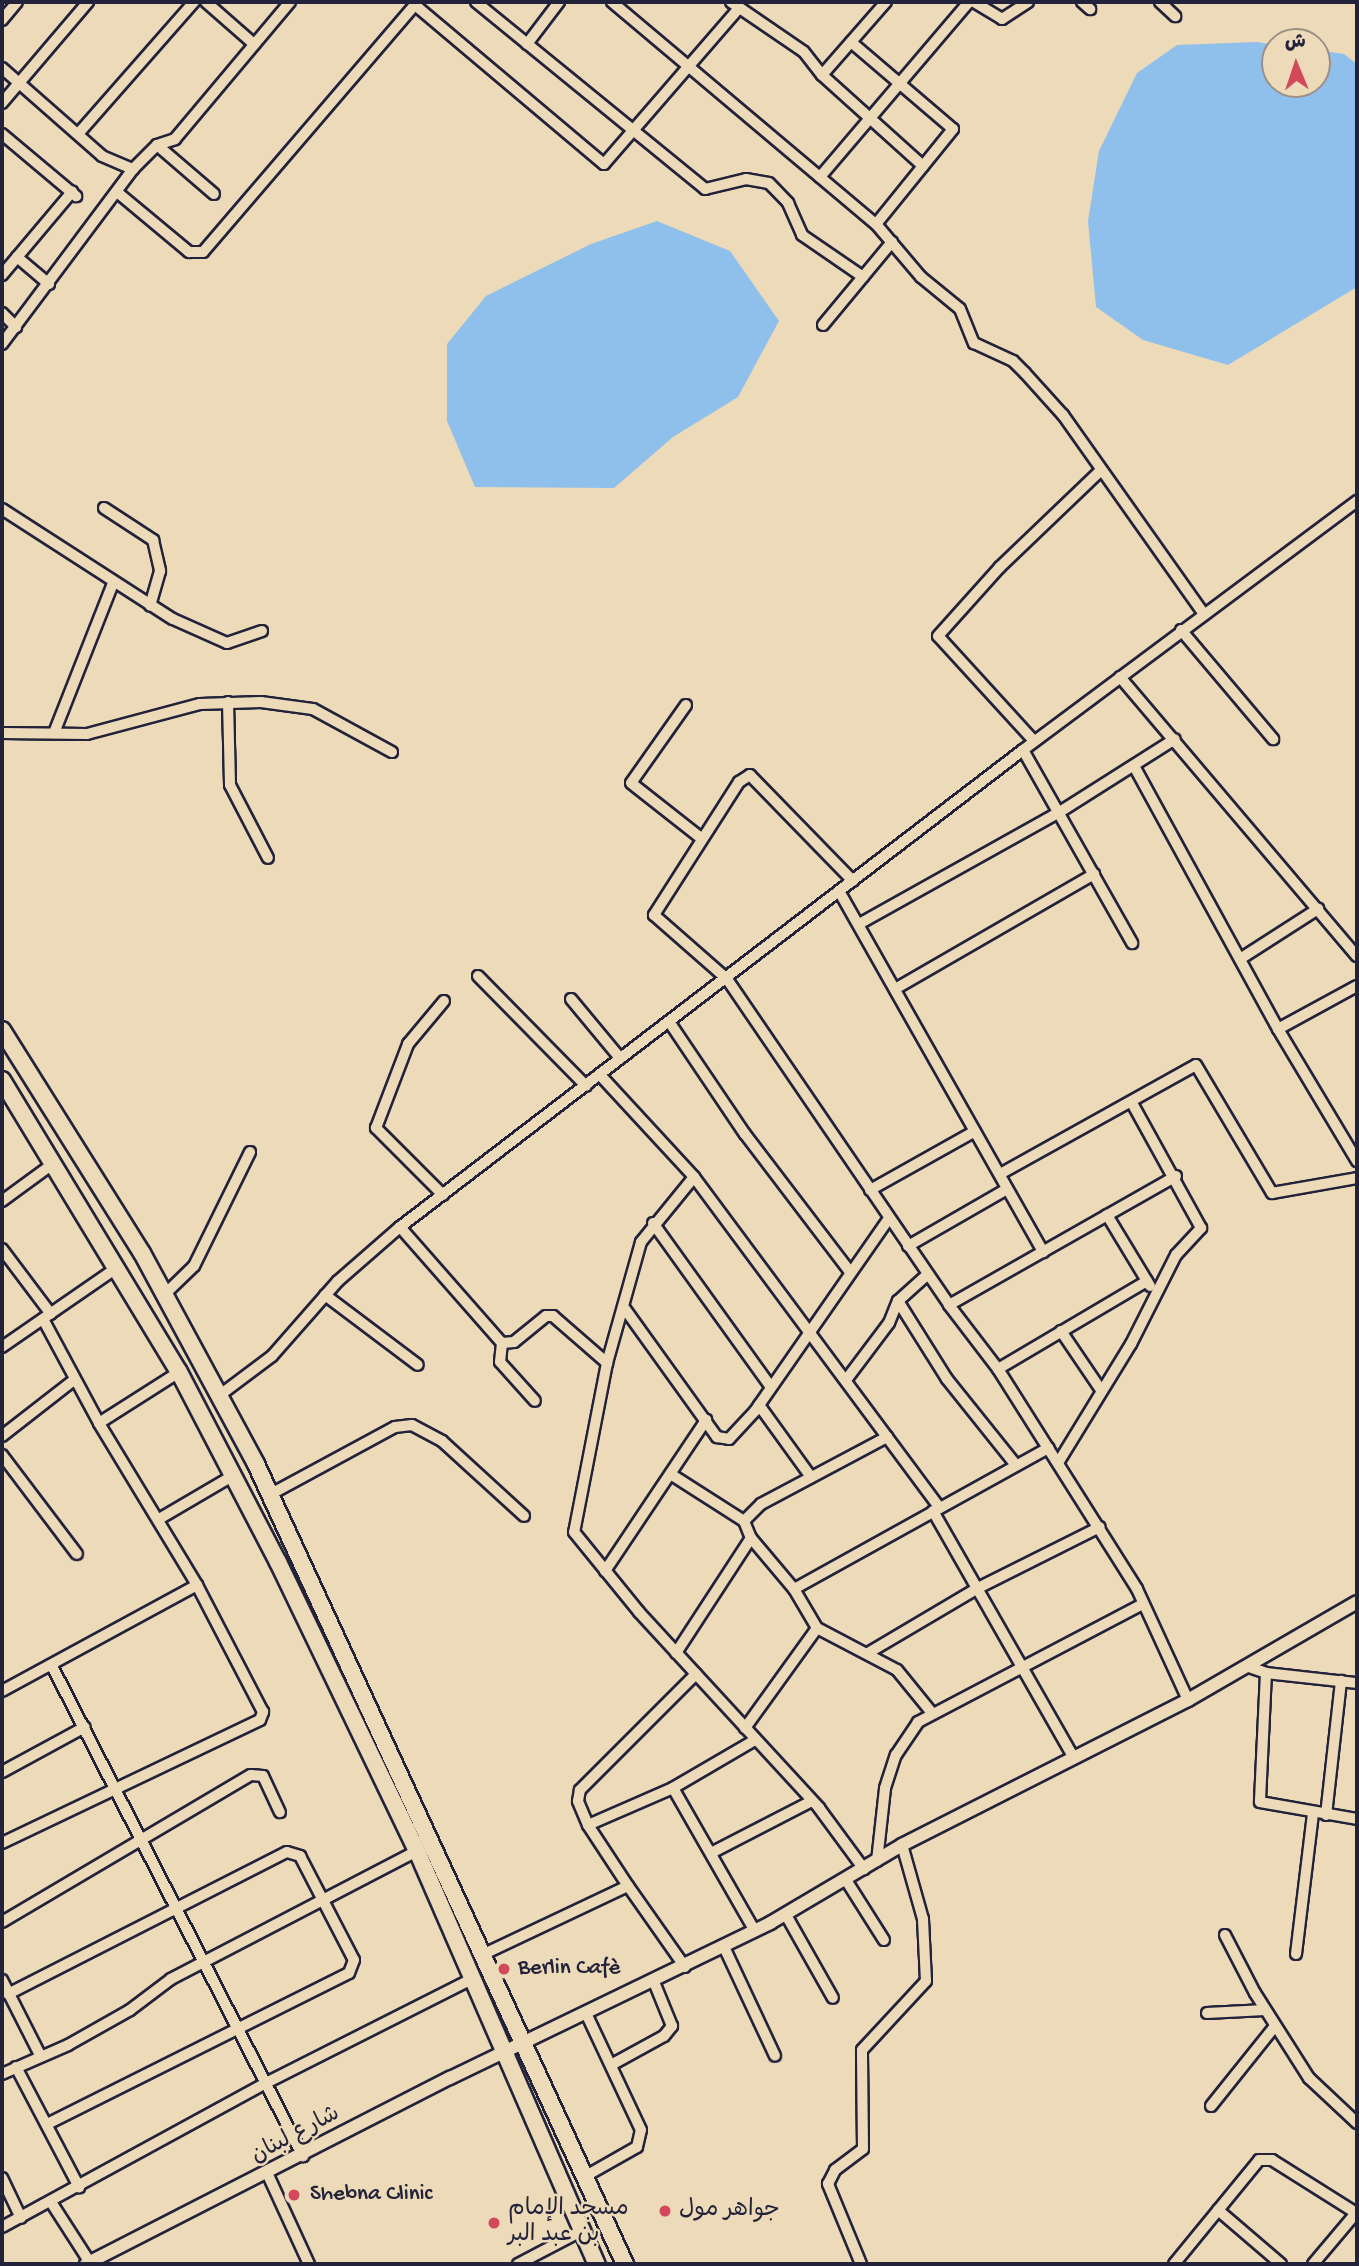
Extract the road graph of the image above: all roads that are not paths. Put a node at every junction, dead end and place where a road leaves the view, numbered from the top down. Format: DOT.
graph roads {
  1 [pos="17,2"];
  2 [pos="88,2"];
  3 [pos="194,2"];
  4 [pos="205,2"];
  5 [pos="290,2"];
  6 [pos="476,2"];
  7 [pos="559,2"];
  8 [pos="612,2"];
  9 [pos="886,2"];
  10 [pos="971,2"];
  11 [pos="1028,2"];
  12 [pos="1160,2"];
  13 [pos="416,3"];
  14 [pos="735,5"];
  15 [pos="1175,16"];
  16 [pos="2,20"];
  17 [pos="851,42"];
  18 [pos="254,44"];
  19 [pos="527,44"];
  20 [pos="2,68"];
  21 [pos="688,68"];
  22 [pos="822,75"];
  23 [pos="900,82"];
  24 [pos="19,83"];
  25 [pos="2,103"];
  26 [pos="870,118"];
  27 [pos="634,132"];
  28 [pos="78,134"];
  29 [pos="2,135"];
  30 [pos="157,145"];
  31 [pos="923,166"];
  32 [pos="133,169"];
  33 [pos="820,177"];
  34 [pos="117,191"];
  35 [pos="214,194"];
  36 [pos="876,224"];
  37 [pos="892,242"];
  38 [pos="17,257"];
  39 [pos="2,275"];
  40 [pos="863,277"];
  41 [pos="50,284"];
  42 [pos="2,313"];
  43 [pos="823,325"];
  44 [pos="16,327"];
  45 [pos="2,344"];
  46 [pos="1100,471"];
  47 [pos="1357,501"];
  48 [pos="104,508"];
  49 [pos="2,509"];
  50 [pos="113,583"];
  51 [pos="150,606"];
  52 [pos="1203,614"];
  53 [pos="1181,630"];
  54 [pos="262,631"];
  55 [pos="1120,677"];
  56 [pos="228,702"];
  57 [pos="686,705"];
  58 [pos="2,732"];
  59 [pos="54,733"];
  60 [pos="1175,738"];
  61 [pos="1273,739"];
  62 [pos="1034,741"];
  63 [pos="1023,750"];
  64 [pos="392,752"];
  65 [pos="1134,766"];
  66 [pos="1058,813"];
  67 [pos="701,838"];
  68 [pos="268,858"];
  69 [pos="1094,874"];
  70 [pos="853,881"];
  71 [pos="839,891"];
  72 [pos="1318,909"];
  73 [pos="859,924"];
  74 [pos="1132,943"];
  75 [pos="1357,956"];
  76 [pos="1240,959"];
  77 [pos="478,976"];
  78 [pos="727,979"];
  79 [pos="1357,986"];
  80 [pos="895,989"];
  81 [pos="571,999"];
  82 [pos="444,1001"];
  83 [pos="670,1023"];
  84 [pos="1278,1029"];
  85 [pos="2,1030"];
  86 [pos="620,1058"];
  87 [pos="600,1075"];
  88 [pos="2,1080"];
  89 [pos="586,1086"];
  90 [pos="1132,1103"];
  91 [pos="975,1131"];
  92 [pos="250,1152"];
  93 [pos="1357,1161"];
  94 [pos="54,1163"];
  95 [pos="999,1174"];
  96 [pos="1176,1176"];
  97 [pos="694,1177"];
  98 [pos="1357,1178"];
  99 [pos="1007,1189"];
  100 [pos="870,1190"];
  101 [pos="443,1195"];
  102 [pos="2,1201"];
  103 [pos="1107,1214"];
  104 [pos="889,1218"];
  105 [pos="653,1223"];
  106 [pos="400,1227"];
  107 [pos="908,1246"];
  108 [pos="2,1249"];
  109 [pos="1043,1252"];
  110 [pos="118,1267"];
  111 [pos="850,1272"];
  112 [pos="928,1274"];
  113 [pos="1147,1281"];
  114 [pos="164,1294"];
  115 [pos="325,1295"];
  116 [pos="1156,1296"];
  117 [pos="898,1301"];
  118 [pos="949,1306"];
  119 [pos="625,1309"];
  120 [pos="47,1316"];
  121 [pos="810,1330"];
  122 [pos="1061,1331"];
  123 [pos="502,1343"];
  124 [pos="2,1347"];
  125 [pos="607,1363"];
  126 [pos="418,1364"];
  127 [pos="998,1369"];
  128 [pos="179,1372"];
  129 [pos="74,1380"];
  130 [pos="846,1380"];
  131 [pos="771,1387"];
  132 [pos="1101,1390"];
  133 [pos="220,1395"];
  134 [pos="535,1401"];
  135 [pos="759,1405"];
  136 [pos="706,1420"];
  137 [pos="99,1423"];
  138 [pos="2,1436"];
  139 [pos="887,1437"];
  140 [pos="1048,1448"];
  141 [pos="2,1455"];
  142 [pos="1058,1463"];
  143 [pos="1016,1465"];
  144 [pos="233,1475"];
  145 [pos="672,1475"];
  146 [pos="811,1477"];
  147 [pos="271,1494"];
  148 [pos="936,1509"];
  149 [pos="524,1516"];
  150 [pos="159,1520"];
  151 [pos="744,1521"];
  152 [pos="1100,1527"];
  153 [pos="751,1538"];
  154 [pos="77,1554"];
  155 [pos="605,1571"];
  156 [pos="197,1585"];
  157 [pos="978,1588"];
  158 [pos="794,1589"];
  159 [pos="1357,1602"];
  160 [pos="1143,1604"];
  161 [pos="817,1628"];
  162 [pos="676,1653"];
  163 [pos="868,1653"];
  164 [pos="1247,1665"];
  165 [pos="52,1666"];
  166 [pos="1026,1666"];
  167 [pos="1266,1673"];
  168 [pos="696,1674"];
  169 [pos="1341,1681"];
  170 [pos="1357,1683"];
  171 [pos="2,1691"];
  172 [pos="1188,1700"];
  173 [pos="932,1713"];
  174 [pos="85,1727"];
  175 [pos="746,1728"];
  176 [pos="755,1740"];
  177 [pos="1073,1756"];
  178 [pos="2,1772"];
  179 [pos="673,1788"];
  180 [pos="116,1789"];
  181 [pos="810,1802"];
  182 [pos="280,1812"];
  183 [pos="1313,1813"];
  184 [pos="1326,1815"];
  185 [pos="1357,1819"];
  186 [pos="588,1825"];
  187 [pos="2,1843"];
  188 [pos="144,1843"];
  189 [pos="902,1845"];
  190 [pos="417,1851"];
  191 [pos="711,1853"];
  192 [pos="877,1861"];
  193 [pos="864,1869"];
  194 [pos="846,1880"];
  195 [pos="628,1886"];
  196 [pos="323,1900"];
  197 [pos="176,1909"];
  198 [pos="786,1915"];
  199 [pos="2,1922"];
  200 [pos="755,1931"];
  201 [pos="1225,1935"];
  202 [pos="884,1940"];
  203 [pos="724,1947"];
  204 [pos="484,1954"];
  205 [pos="1296,1954"];
  206 [pos="202,1963"];
  207 [pos="685,1967"];
  208 [pos="474,1978"];
  209 [pos="2,1980"];
  210 [pos="654,1982"];
  211 [pos="8,1994"];
  212 [pos="834,1998"];
  213 [pos="1265,2010"];
  214 [pos="1208,2013"];
  215 [pos="587,2015"];
  216 [pos="1275,2026"];
  217 [pos="236,2030"];
  218 [pos="524,2042"];
  219 [pos="504,2052"];
  220 [pos="40,2055"];
  221 [pos="775,2056"];
  222 [pos="611,2065"];
  223 [pos="16,2067"];
  224 [pos="2,2074"];
  225 [pos="264,2084"];
  226 [pos="1211,2106"];
  227 [pos="1357,2123"];
  228 [pos="47,2124"];
  229 [pos="303,2157"];
  230 [pos="268,2175"];
  231 [pos="584,2177"];
  232 [pos="2,2178"];
  233 [pos="79,2187"];
  234 [pos="51,2202"];
  235 [pos="1218,2210"];
  236 [pos="1357,2212"];
  237 [pos="21,2218"];
  238 [pos="2,2227"];
  239 [pos="581,2231"];
  240 [pos="89,2264"];
  241 [pos="309,2264"];
  242 [pos="518,2264"];
  243 [pos="597,2264"];
  244 [pos="625,2264"];
  245 [pos="861,2264"];
  246 [pos="1174,2264"];
  247 [pos="1281,2264"];
  248 [pos="1314,2264"];
  1 -- 16 [label="street"];
  2 -- 24 [label="street"];
  3 -- 28 [label="street"];
  4 -- 18 [label="street"];
  5 -- 18 [label="street"];
  6 -- 19 [label="street"];
  7 -- 19 [label="street"];
  8 -- 21 [label="street"];
  9 -- 17 [label="street"];
  10 -- 11 [label="street"];
  10 -- 23 [label="street"];
  12 -- 15 [label="street"];
  13 -- 27 [label="street"];
  13 -- 34 [label="street"];
  14 -- 21 [label="street"];
  14 -- 22 [label="street"];
  17 -- 22 [label="street"];
  17 -- 23 [label="street"];
  18 -- 30 [label="street"];
  19 -- 27 [label="street"];
  20 -- 24 [label="street"];
  21 -- 27 [label="street"];
  21 -- 33 [label="street"];
  22 -- 26 [label="street"];
  23 -- 26 [label="street"];
  23 -- 31 [label="street"];
  24 -- 25 [label="street"];
  24 -- 28 [label="street"];
  26 -- 31 [label="street"];
  26 -- 33 [label="street"];
  27 -- 40 [label="street"];
  28 -- 32 [label="street"];
  29 -- 38 [label="street"];
  30 -- 32 [label="street"];
  30 -- 35 [label="street"];
  31 -- 36 [label="street"];
  32 -- 34 [label="street"];
  33 -- 36 [label="street"];
  34 -- 41 [label="street"];
  36 -- 37 [label="street"];
  37 -- 40 [label="street"];
  37 -- 46 [label="street"];
  38 -- 39 [label="street"];
  38 -- 41 [label="street"];
  40 -- 43 [label="street"];
  41 -- 44 [label="street"];
  42 -- 44 [label="street"];
  44 -- 45 [label="street"];
  46 -- 52 [label="street"];
  46 -- 62 [label="street"];
  47 -- 52 [label="street"];
  48 -- 51 [label="street"];
  49 -- 50 [label="street"];
  50 -- 51 [label="street"];
  50 -- 59 [label="street"];
  51 -- 54 [label="street"];
  52 -- 53 [label="street"];
  53 -- 55 [label="street"];
  53 -- 61 [label="street"];
  55 -- 60 [label="street"];
  55 -- 62 [label="street"];
  56 -- 59 [label="street"];
  56 -- 64 [label="street"];
  56 -- 68 [label="street"];
  57 -- 67 [label="street"];
  58 -- 59 [label="street"];
  60 -- 65 [label="street"];
  60 -- 72 [label="street"];
  62 -- 63 [label="street"];
  63 -- 66 [label="street"];
  63 -- 70 [label="street"];
  65 -- 66 [label="street"];
  65 -- 76 [label="street"];
  66 -- 69 [label="street"];
  66 -- 73 [label="street"];
  67 -- 70 [label="street"];
  67 -- 78 [label="street"];
  69 -- 74 [label="street"];
  69 -- 80 [label="street"];
  70 -- 71 [label="street"];
  71 -- 73 [label="street"];
  71 -- 78 [label="street"];
  72 -- 75 [label="street"];
  72 -- 76 [label="street"];
  73 -- 80 [label="street"];
  76 -- 84 [label="street"];
  77 -- 89 [label="street"];
  78 -- 83 [label="street"];
  78 -- 100 [label="street"];
  79 -- 84 [label="street"];
  80 -- 91 [label="street"];
  81 -- 86 [label="street"];
  82 -- 101 [label="street"];
  83 -- 86 [label="street"];
  83 -- 111 [label="street"];
  84 -- 93 [label="street"];
  85 -- 114 [label="main road"];
  86 -- 87 [label="street"];
  87 -- 89 [label="street"];
  87 -- 97 [label="street"];
  88 -- 94 [label="main road"];
  89 -- 101 [label="street"];
  90 -- 95 [label="street"];
  90 -- 96 [label="street"];
  90 -- 98 [label="street"];
  91 -- 95 [label="street"];
  91 -- 100 [label="street"];
  92 -- 114 [label="street"];
  94 -- 102 [label="street"];
  94 -- 110 [label="main road"];
  95 -- 99 [label="street"];
  96 -- 103 [label="street"];
  96 -- 116 [label="street"];
  97 -- 105 [label="street"];
  97 -- 121 [label="street"];
  99 -- 107 [label="street"];
  99 -- 109 [label="street"];
  100 -- 104 [label="street"];
  101 -- 106 [label="street"];
  103 -- 109 [label="street"];
  103 -- 113 [label="street"];
  104 -- 107 [label="street"];
  104 -- 111 [label="street"];
  105 -- 119 [label="street"];
  105 -- 131 [label="street"];
  106 -- 115 [label="street"];
  106 -- 123 [label="street"];
  107 -- 112 [label="street"];
  108 -- 120 [label="street"];
  109 -- 118 [label="street"];
  110 -- 120 [label="street"];
  110 -- 128 [label="main road"];
  111 -- 121 [label="street"];
  112 -- 117 [label="street"];
  112 -- 118 [label="street"];
  113 -- 116 [label="street"];
  113 -- 122 [label="street"];
  114 -- 133 [label="main road"];
  115 -- 126 [label="street"];
  115 -- 133 [label="street"];
  116 -- 132 [label="street"];
  117 -- 130 [label="street"];
  117 -- 143 [label="street"];
  118 -- 127 [label="street"];
  119 -- 125 [label="street"];
  119 -- 136 [label="street"];
  120 -- 124 [label="street"];
  120 -- 129 [label="street"];
  121 -- 130 [label="street"];
  121 -- 131 [label="street"];
  122 -- 127 [label="street"];
  122 -- 132 [label="street"];
  123 -- 125 [label="street"];
  123 -- 134 [label="street"];
  125 -- 155 [label="street"];
  127 -- 140 [label="street"];
  128 -- 137 [label="street"];
  128 -- 144 [label="main road"];
  129 -- 137 [label="street"];
  129 -- 138 [label="street"];
  130 -- 139 [label="street"];
  131 -- 135 [label="street"];
  132 -- 142 [label="street"];
  133 -- 147 [label="main road"];
  135 -- 136 [label="street"];
  135 -- 146 [label="street"];
  136 -- 145 [label="street"];
  137 -- 150 [label="street"];
  139 -- 146 [label="street"];
  139 -- 148 [label="street"];
  140 -- 142 [label="street"];
  140 -- 143 [label="street"];
  141 -- 154 [label="street"];
  142 -- 152 [label="street"];
  143 -- 148 [label="street"];
  144 -- 150 [label="street"];
  144 -- 190 [label="main road"];
  145 -- 151 [label="street"];
  145 -- 155 [label="street"];
  146 -- 151 [label="street"];
  147 -- 149 [label="street"];
  147 -- 204 [label="main road"];
  148 -- 157 [label="street"];
  148 -- 158 [label="street"];
  150 -- 156 [label="street"];
  151 -- 153 [label="street"];
  152 -- 157 [label="street"];
  152 -- 160 [label="street"];
  153 -- 158 [label="street"];
  153 -- 162 [label="street"];
  155 -- 162 [label="street"];
  156 -- 165 [label="street"];
  156 -- 180 [label="street"];
  157 -- 163 [label="street"];
  157 -- 166 [label="street"];
  158 -- 161 [label="street"];
  159 -- 164 [label="street, شارع لبنان"];
  160 -- 166 [label="street"];
  160 -- 172 [label="street"];
  161 -- 163 [label="street"];
  161 -- 175 [label="street"];
  162 -- 168 [label="street"];
  163 -- 173 [label="street"];
  164 -- 167 [label="street"];
  164 -- 172 [label="street, شارع لبنان"];
  165 -- 171 [label="street"];
  165 -- 174 [label="street"];
  166 -- 173 [label="street"];
  166 -- 177 [label="street"];
  167 -- 169 [label="street"];
  167 -- 183 [label="street"];
  168 -- 175 [label="street"];
  168 -- 186 [label="street"];
  169 -- 170 [label="street"];
  169 -- 184 [label="street"];
  172 -- 177 [label="street, شارع لبنان"];
  173 -- 192 [label="street"];
  174 -- 178 [label="street"];
  174 -- 180 [label="street"];
  175 -- 176 [label="street"];
  176 -- 179 [label="street"];
  176 -- 181 [label="street"];
  177 -- 189 [label="street, شارع لبنان"];
  179 -- 186 [label="street"];
  179 -- 191 [label="street"];
  180 -- 187 [label="street"];
  180 -- 188 [label="street"];
  181 -- 191 [label="street"];
  181 -- 193 [label="street"];
  182 -- 188 [label="street"];
  183 -- 184 [label="street"];
  183 -- 205 [label="street"];
  184 -- 185 [label="street"];
  186 -- 195 [label="street"];
  188 -- 197 [label="street"];
  188 -- 199 [label="street"];
  189 -- 192 [label="street, شارع لبنان"];
  189 -- 245 [label="street"];
  190 -- 196 [label="street"];
  190 -- 208 [label="main road"];
  191 -- 200 [label="street"];
  192 -- 193 [label="street, شارع لبنان"];
  193 -- 194 [label="street, شارع لبنان"];
  194 -- 198 [label="street, شارع لبنان"];
  194 -- 202 [label="street"];
  195 -- 204 [label="street"];
  195 -- 207 [label="street"];
  196 -- 197 [label="street"];
  196 -- 206 [label="street"];
  196 -- 217 [label="street"];
  197 -- 206 [label="street"];
  197 -- 211 [label="street"];
  198 -- 200 [label="street, شارع لبنان"];
  198 -- 212 [label="street"];
  200 -- 203 [label="street, شارع لبنان"];
  201 -- 213 [label="street"];
  203 -- 207 [label="street, شارع لبنان"];
  203 -- 221 [label="street"];
  204 -- 218 [label="main road"];
  206 -- 217 [label="street"];
  206 -- 220 [label="street"];
  207 -- 210 [label="street, شارع لبنان"];
  208 -- 219 [label="main road"];
  208 -- 225 [label="street"];
  209 -- 211 [label="street"];
  210 -- 215 [label="street, شارع لبنان"];
  210 -- 222 [label="street"];
  211 -- 220 [label="street"];
  213 -- 214 [label="street"];
  213 -- 216 [label="street"];
  215 -- 218 [label="street, شارع لبنان"];
  215 -- 222 [label="street"];
  216 -- 226 [label="street"];
  216 -- 227 [label="street"];
  217 -- 225 [label="street"];
  217 -- 228 [label="street"];
  218 -- 219 [label="street, شارع لبنان"];
  218 -- 231 [label="main road"];
  219 -- 229 [label="street, شارع لبنان"];
  219 -- 239 [label="main road"];
  220 -- 223 [label="street"];
  222 -- 231 [label="street"];
  223 -- 224 [label="street"];
  223 -- 228 [label="street"];
  225 -- 229 [label="street"];
  225 -- 233 [label="street"];
  228 -- 233 [label="street"];
  229 -- 230 [label="street, شارع لبنان"];
  230 -- 240 [label="street, شارع لبنان"];
  230 -- 241 [label="street"];
  231 -- 244 [label="main road"];
  232 -- 237 [label="street"];
  233 -- 234 [label="street"];
  234 -- 237 [label="street"];
  234 -- 240 [label="street"];
  235 -- 236 [label="street"];
  235 -- 246 [label="street"];
  235 -- 247 [label="street"];
  236 -- 248 [label="street"];
  237 -- 238 [label="street"];
  239 -- 242 [label="street"];
  239 -- 243 [label="main road"];
}
